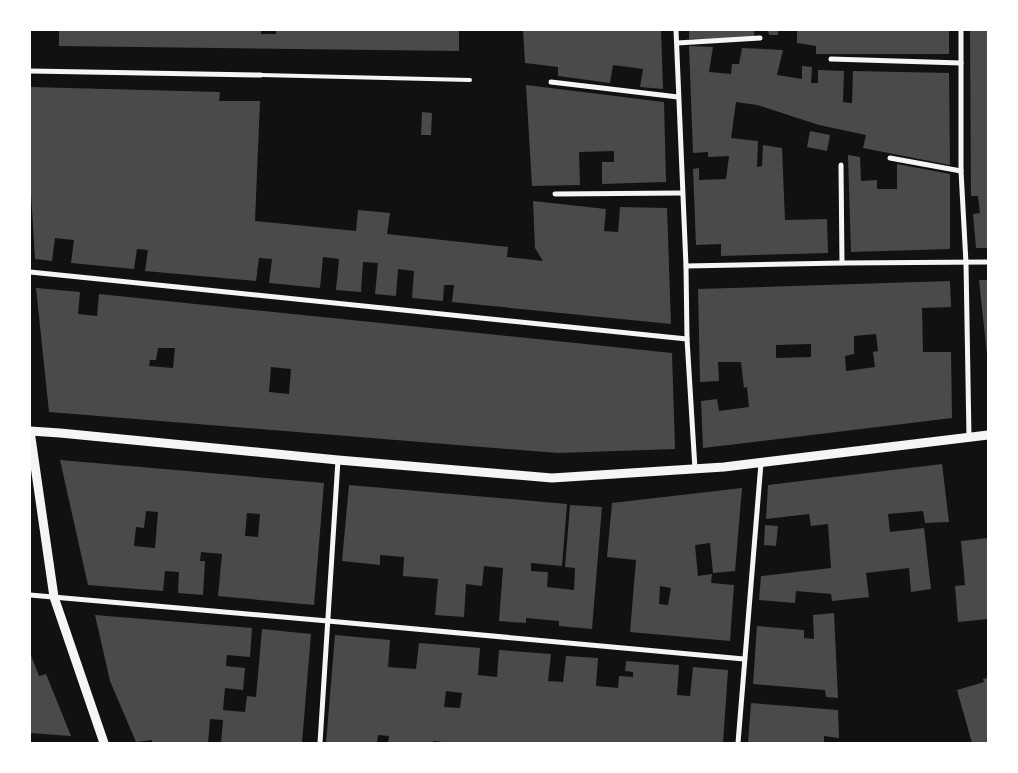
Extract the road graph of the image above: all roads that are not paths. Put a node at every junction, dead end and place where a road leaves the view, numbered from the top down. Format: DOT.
graph roads {
  1 [pos="676,30"];
  2 [pos="961,30"];
  3 [pos="760,38"];
  4 [pos="677,43"];
  5 [pos="831,59"];
  6 [pos="961,63"];
  7 [pos="30,71"];
  8 [pos="261,75"];
  9 [pos="470,80"];
  10 [pos="550,82"];
  11 [pos="678,97"];
  12 [pos="890,158"];
  13 [pos="841,165"];
  14 [pos="961,171"];
  15 [pos="555,194"];
  16 [pos="682,194"];
  17 [pos="988,262"];
  18 [pos="842,263"];
  19 [pos="966,263"];
  20 [pos="686,266"];
  21 [pos="30,272"];
  22 [pos="687,339"];
  23 [pos="30,430"];
  24 [pos="988,435"];
  25 [pos="969,438"];
  26 [pos="338,460"];
  27 [pos="761,463"];
  28 [pos="695,469"];
  29 [pos="30,595"];
  30 [pos="54,597"];
  31 [pos="328,621"];
  32 [pos="744,659"];
  33 [pos="104,743"];
  34 [pos="320,743"];
  35 [pos="738,743"];
  1 -- 4 [label="street"];
  2 -- 6 [label="street"];
  3 -- 4 [label="street"];
  4 -- 11 [label="street"];
  5 -- 6 [label="street"];
  6 -- 14 [label="street"];
  7 -- 8 [label="street"];
  8 -- 9 [label="lane"];
  10 -- 11 [label="street"];
  11 -- 16 [label="street"];
  12 -- 14 [label="street"];
  13 -- 18 [label="street"];
  14 -- 19 [label="street"];
  15 -- 16 [label="street"];
  16 -- 20 [label="street"];
  17 -- 19 [label="street"];
  18 -- 19 [label="street"];
  18 -- 20 [label="street"];
  19 -- 25 [label="street"];
  20 -- 22 [label="street"];
  21 -- 22 [label="street"];
  22 -- 28 [label="street"];
  23 -- 26 [label="street"];
  23 -- 30 [label="street"];
  24 -- 25 [label="street"];
  25 -- 27 [label="street"];
  26 -- 28 [label="street"];
  26 -- 31 [label="street"];
  27 -- 28 [label="street"];
  27 -- 32 [label="street"];
  29 -- 30 [label="street"];
  30 -- 31 [label="street"];
  30 -- 33 [label="street"];
  31 -- 32 [label="street"];
  31 -- 34 [label="street"];
  32 -- 35 [label="street"];
}
